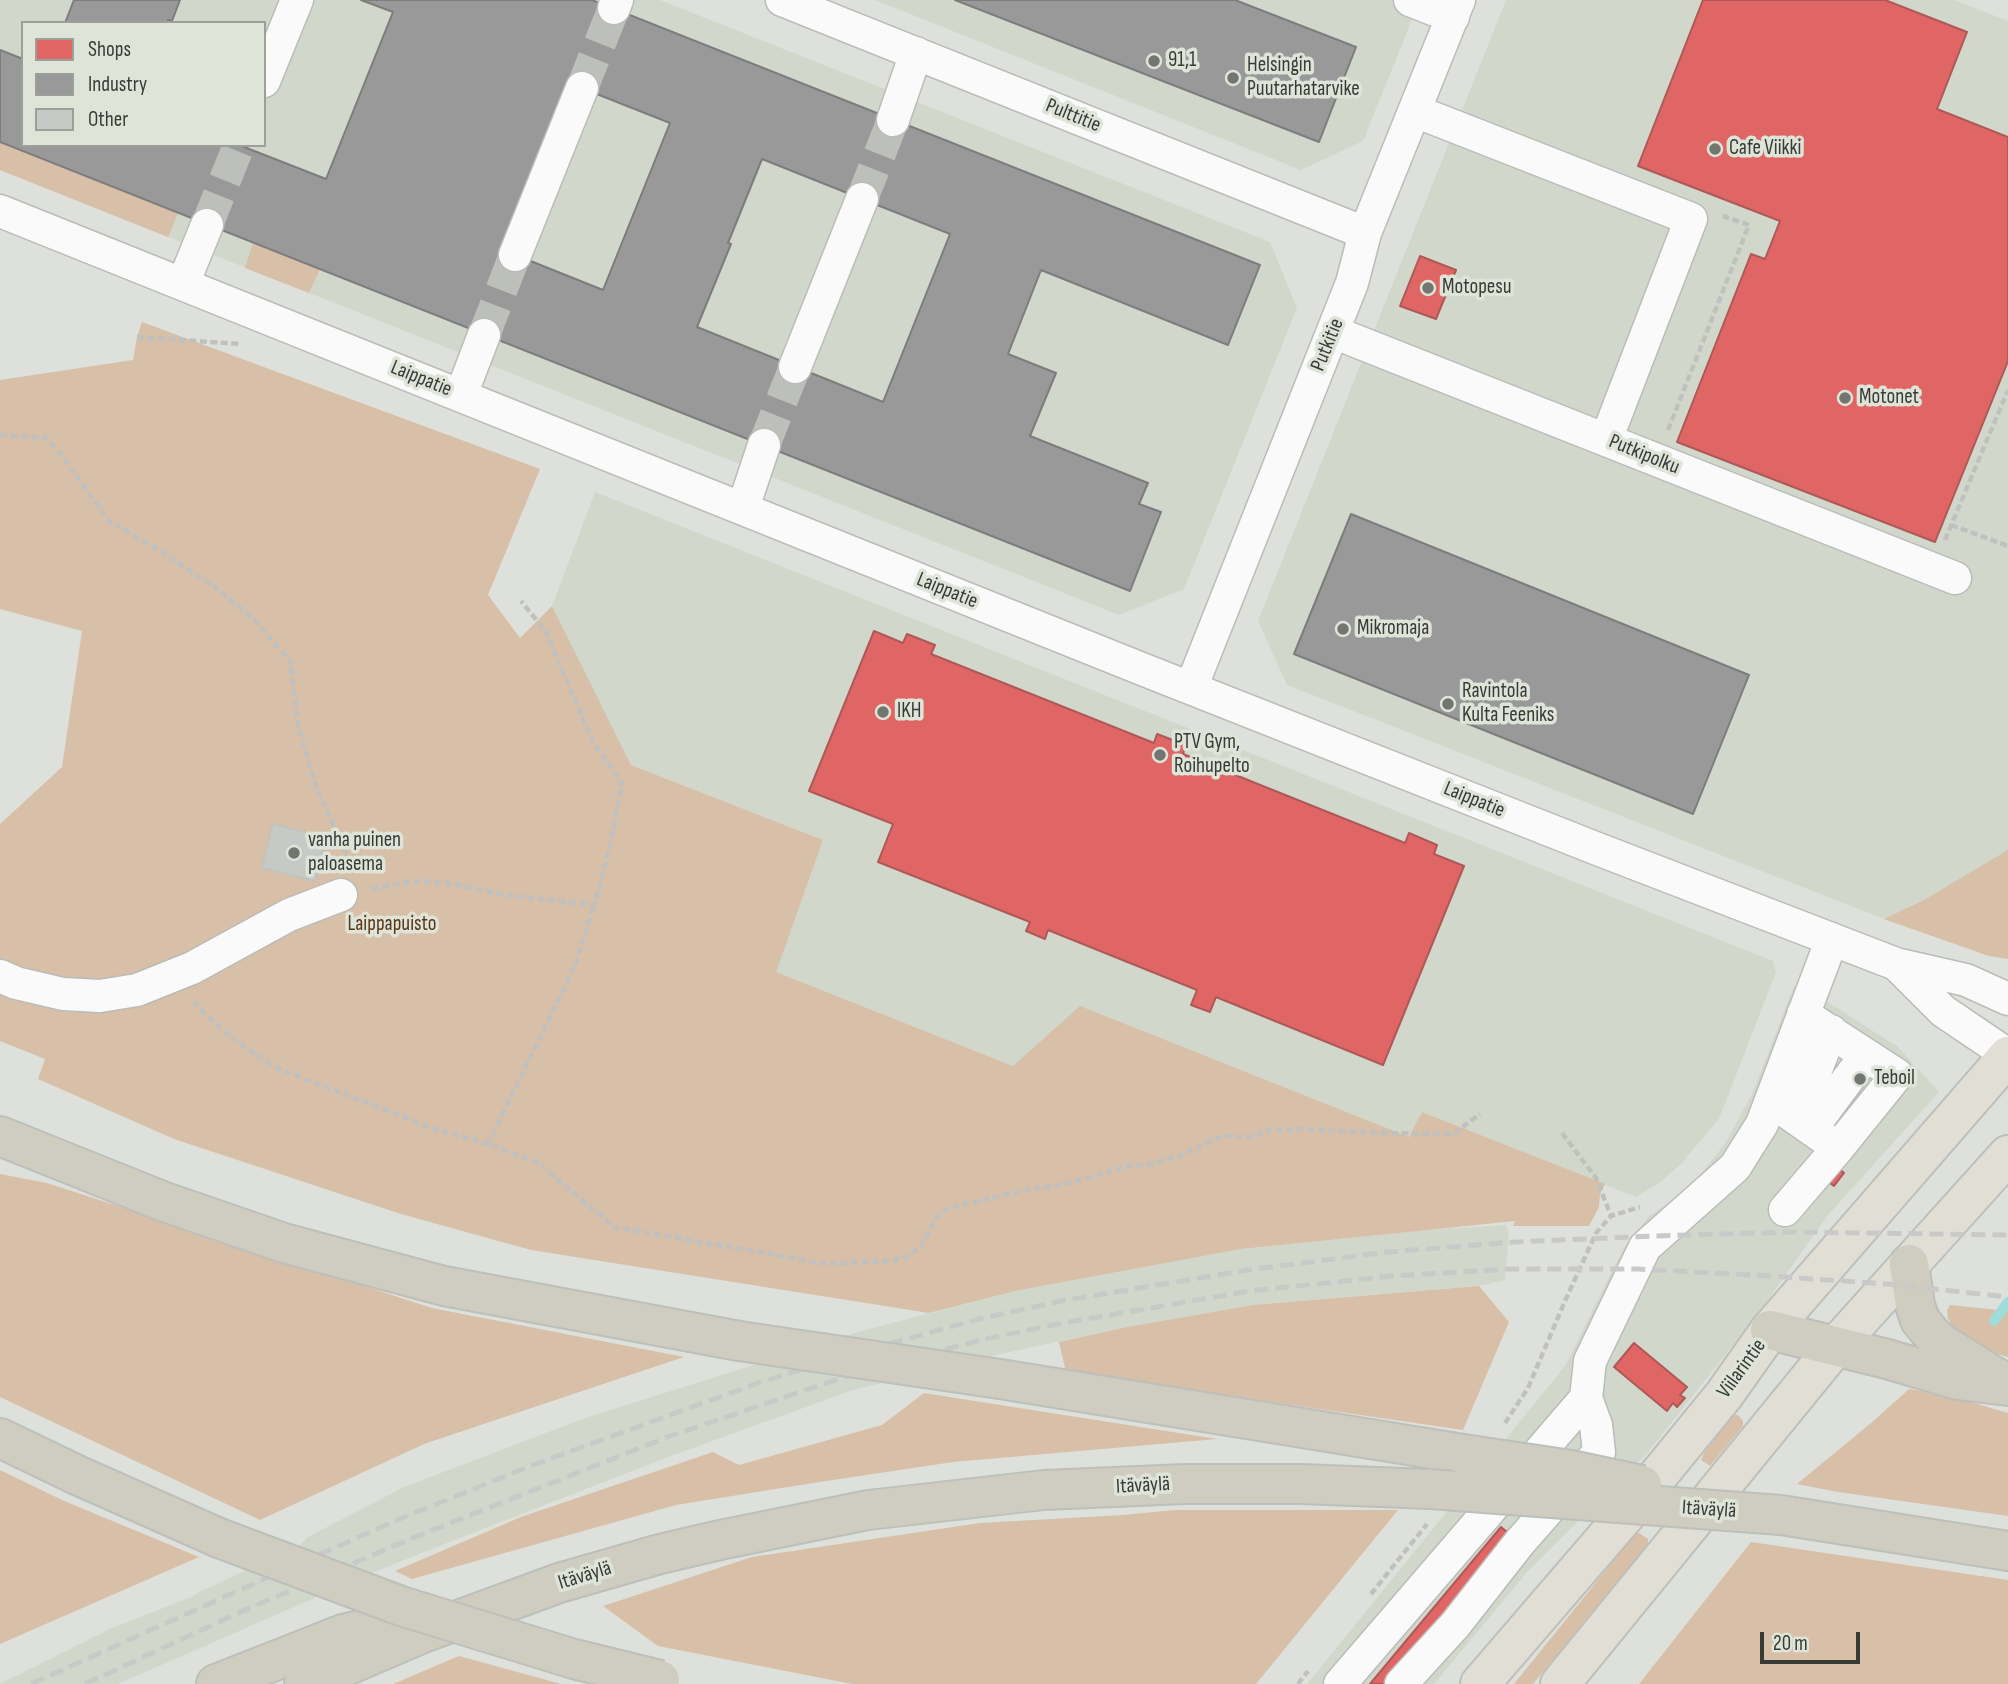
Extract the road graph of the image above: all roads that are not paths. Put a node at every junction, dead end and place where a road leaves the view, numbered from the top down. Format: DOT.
graph roads {
  1 [pos="297,0"];
  2 [pos="782,0"];
  3 [pos="1410,0"];
  4 [pos="1456,8"];
  5 [pos="916,53"];
  6 [pos="266,76"];
  7 [pos="582,88"];
  8 [pos="1415,111"];
  9 [pos="893,120"];
  10 [pos="862,199"];
  11 [pos="0,211"];
  12 [pos="207,225"];
  13 [pos="1365,233"];
  14 [pos="515,255"];
  15 [pos="183,284"];
  16 [pos="1333,332"];
  17 [pos="484,334"];
  18 [pos="795,367"];
  19 [pos="461,395"];
  20 [pos="1606,440"];
  21 [pos="764,445"];
  22 [pos="743,508"];
  23 [pos="1955,578"];
  24 [pos="1191,688"];
  25 [pos="341,895"];
  26 [pos="1832,939"];
  27 [pos="1896,964"];
  28 [pos="0,976"];
  29 [pos="2008,999"];
  30 [pos="1803,1014"];
  31 [pos="1831,1031"];
  32 [pos="1866,1055"];
  33 [pos="2008,1056"];
  34 [pos="1772,1101"];
  35 [pos="1804,1124"];
  36 [pos="0,1136"];
  37 [pos="1838,1148"];
  38 [pos="2008,1155"];
  39 [pos="1785,1210"];
  40 [pos="1909,1264"];
  41 [pos="1770,1330"];
  42 [pos="1835,1347"];
  43 [pos="2008,1385"];
  44 [pos="1586,1398"];
  45 [pos="0,1438"];
  46 [pos="1781,1516"];
  47 [pos="2008,1551"];
  48 [pos="559,1583"];
  49 [pos="671,1682"];
  50 [pos="216,1684"];
  51 [pos="304,1684"];
  52 [pos="1340,1684"];
  53 [pos="1401,1684"];
  54 [pos="1480,1684"];
  55 [pos="1560,1684"];
  1 -- 6 [label="street"];
  2 -- 5 [label="street, Pulttitie"];
  3 -- 4 [label="street"];
  4 -- 8 [label="street, Putkitie"];
  5 -- 9 [label="street"];
  5 -- 13 [label="street, Pulttitie"];
  7 -- 14 [label="street"];
  8 -- 13 [label="street, Putkitie"];
  8 -- 20 [label="street"];
  10 -- 18 [label="street"];
  11 -- 15 [label="street, Laippatie"];
  12 -- 15 [label="street"];
  13 -- 16 [label="street, Putkitie"];
  15 -- 19 [label="street, Laippatie"];
  16 -- 20 [label="street, Putkipolku"];
  16 -- 24 [label="street, Putkitie"];
  17 -- 19 [label="street"];
  19 -- 22 [label="street, Laippatie"];
  20 -- 23 [label="street, Putkipolku"];
  21 -- 22 [label="street"];
  22 -- 24 [label="street, Laippatie"];
  24 -- 26 [label="street, Laippatie"];
  25 -- 28 [label="street"];
  26 -- 27 [label="street, Laippatie"];
  26 -- 30 [label="street"];
  27 -- 29 [label="street, Laippatie"];
  27 -- 33 [label="street, Laippatie"];
  30 -- 31 [label="street"];
  30 -- 34 [label="street"];
  31 -- 32 [label="street"];
  31 -- 35 [label="street"];
  32 -- 35 [label="street"];
  32 -- 37 [label="street"];
  33 -- 41 [label="main road, Viilarintie"];
  34 -- 35 [label="street"];
  34 -- 44 [label="street"];
  35 -- 37 [label="street"];
  36 -- 46 [label="highway, bridge"];
  37 -- 39 [label="street"];
  38 -- 40 [label="main road"];
  40 -- 42 [label="main road"];
  40 -- 43 [label="highway"];
  41 -- 42 [label="highway"];
  41 -- 54 [label="main road, Viilarintie"];
  42 -- 43 [label="highway"];
  42 -- 55 [label="main road"];
  44 -- 52 [label="street"];
  44 -- 53 [label="street"];
  45 -- 49 [label="highway, bridge"];
  46 -- 47 [label="highway, Itäväylä"];
  46 -- 48 [label="highway, Itäväylä, bridge"];
  48 -- 50 [label="highway"];
  48 -- 51 [label="highway, Itäväylä"];
}
